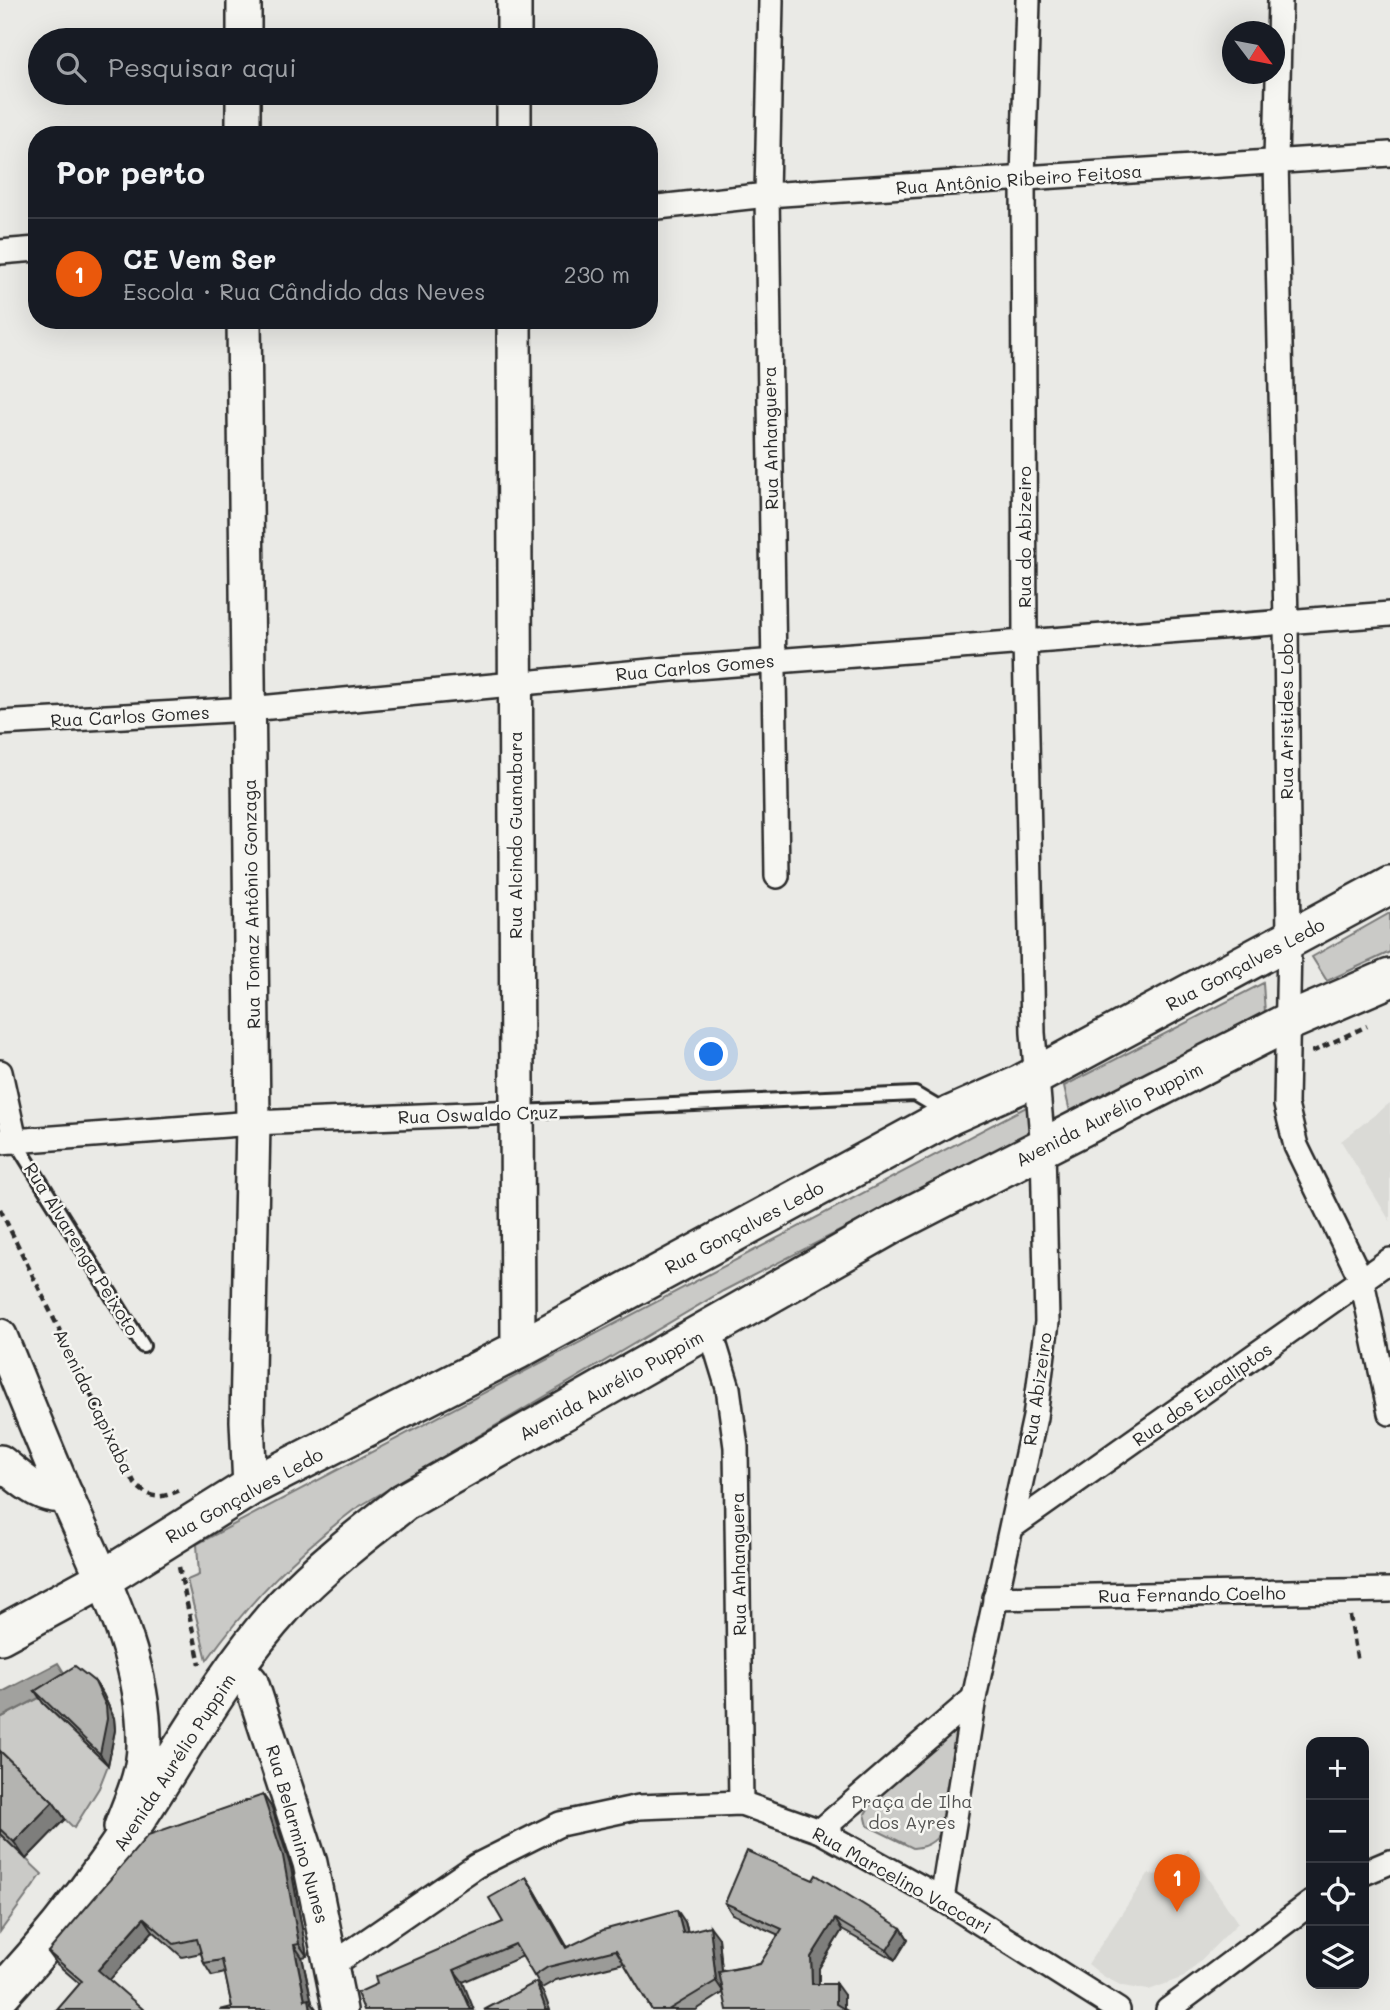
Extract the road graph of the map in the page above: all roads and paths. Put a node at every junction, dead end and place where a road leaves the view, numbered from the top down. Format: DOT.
graph roads {
  1 [pos="244,0"];
  2 [pos="514,0"];
  3 [pos="771,0"];
  4 [pos="1028,0"];
  5 [pos="1280,0"];
  6 [pos="244,28"];
  7 [pos="514,28"];
  8 [pos="243,105"];
  9 [pos="514,105"];
  10 [pos="243,126"];
  11 [pos="514,126"];
  12 [pos="1390,154"];
  13 [pos="1276,160"];
  14 [pos="1023,180"];
  15 [pos="767,195"];
  16 [pos="658,207"];
  17 [pos="28,250"];
  18 [pos="0,252"];
  19 [pos="244,329"];
  20 [pos="514,329"];
  21 [pos="1390,614"];
  22 [pos="1286,621"];
  23 [pos="1025,640"];
  24 [pos="773,661"];
  25 [pos="515,684"];
  26 [pos="249,709"];
  27 [pos="0,723"];
  28 [pos="776,876"];
  29 [pos="1390,885"];
  30 [pos="1289,942"];
  31 [pos="1390,978"];
  32 [pos="1378,1020"];
  33 [pos="1288,1022"];
  34 [pos="1286,1065"];
  35 [pos="0,1072"];
  36 [pos="1035,1074"];
  37 [pos="515,1112"];
  38 [pos="951,1115"];
  39 [pos="253,1123"];
  40 [pos="7,1142"];
  41 [pos="1043,1148"];
  42 [pos="0,1209"];
  43 [pos="1390,1260"];
  44 [pos="1362,1281"];
  45 [pos="710,1329"];
  46 [pos="0,1336"];
  47 [pos="143,1346"];
  48 [pos="518,1350"];
  49 [pos="1390,1413"];
  50 [pos="43,1442"];
  51 [pos="0,1449"];
  52 [pos="0,1462"];
  53 [pos="250,1487"];
  54 [pos="66,1495"];
  55 [pos="192,1521"];
  56 [pos="1013,1526"];
  57 [pos="103,1579"];
  58 [pos="1390,1590"];
  59 [pos="1346,1591"];
  60 [pos="995,1598"];
  61 [pos="0,1634"];
  62 [pos="1358,1663"];
  63 [pos="237,1666"];
  64 [pos="974,1698"];
  65 [pos="209,1706"];
  66 [pos="741,1803"];
  67 [pos="820,1831"];
  68 [pos="1390,1862"];
  69 [pos="107,1864"];
  70 [pos="1369,1871"];
  71 [pos="942,1899"];
  72 [pos="1306,1907"];
  73 [pos="332,1965"];
  74 [pos="0,1995"];
  75 [pos="340,2010"];
  76 [pos="1118,2010"];
  77 [pos="1168,2010"];
  1 -- 6 [label="street"];
  2 -- 7 [label="street"];
  3 -- 15 [label="street, Rua Anhanguera"];
  4 -- 14 [label="street, Rua do Abizeiro"];
  5 -- 13 [label="street, Rua Aristides Lobo"];
  8 -- 10 [label="street"];
  9 -- 11 [label="street"];
  12 -- 13 [label="street, Rua Antônio Ribeiro Feitosa"];
  13 -- 14 [label="street, Rua Antônio Ribeiro Feitosa"];
  13 -- 22 [label="street, Rua Aristides Lobo"];
  14 -- 15 [label="street, Rua Antônio Ribeiro Feitosa"];
  14 -- 23 [label="street, Rua do Abizeiro"];
  15 -- 16 [label="street, Rua Antônio Ribeiro Feitosa"];
  15 -- 24 [label="street, Rua Anhanguera"];
  17 -- 18 [label="street"];
  19 -- 26 [label="street, Rua Tomaz Antônio Gonzaga"];
  20 -- 25 [label="street, Rua Alcindo Guanabara"];
  21 -- 22 [label="street, Rua Carlos Gomes"];
  22 -- 23 [label="street, Rua Carlos Gomes"];
  22 -- 30 [label="street, Rua Aristides Lobo"];
  23 -- 24 [label="street, Rua Carlos Gomes"];
  23 -- 36 [label="street, Rua do Abizeiro"];
  24 -- 25 [label="street, Rua Carlos Gomes"];
  24 -- 28 [label="street, Rua Anhanguera"];
  25 -- 26 [label="street, Rua Carlos Gomes"];
  25 -- 37 [label="street, Rua Alcindo Guanabara"];
  26 -- 27 [label="street, Rua Carlos Gomes"];
  26 -- 39 [label="street, Rua Tomaz Antônio Gonzaga"];
  29 -- 30 [label="main road, Rua Gonçalves Ledo"];
  30 -- 33 [label="street, Rua Aristides Lobo"];
  30 -- 36 [label="main road, Rua Gonçalves Ledo"];
  31 -- 33 [label="main road, Avenida Aurélio Puppim"];
  32 -- 34 [label="path"];
  33 -- 34 [label="street, Rua Aristides Lobo"];
  33 -- 41 [label="main road, Avenida Aurélio Puppim"];
  34 -- 44 [label="street, Rua Aristides Lobo"];
  35 -- 40 [label="street, Rua Alvarenga Peixoto"];
  36 -- 38 [label="main road, Rua Gonçalves Ledo"];
  36 -- 41 [label="street, Rua Abizeiro"];
  37 -- 38 [label="lane, Rua Oswaldo Cruz"];
  37 -- 39 [label="street, Rua Oswaldo Cruz"];
  37 -- 48 [label="street, Rua Alcindo Guanabara"];
  38 -- 48 [label="main road, Rua Gonçalves Ledo"];
  39 -- 40 [label="street, Rua Oswaldo Cruz"];
  39 -- 53 [label="street, Rua Tomaz Antônio Gonzaga"];
  40 -- 47 [label="lane, Rua Alvarenga Peixoto"];
  41 -- 45 [label="main road, Avenida Aurélio Puppim"];
  41 -- 56 [label="street, Rua Abizeiro"];
  42 -- 55 [label="path, Avenida Capixaba"];
  43 -- 44 [label="street, Rua dos Eucaliptos"];
  44 -- 49 [label="street, Rua Aristides Lobo"];
  44 -- 56 [label="street, Rua dos Eucaliptos"];
  45 -- 63 [label="main road, Avenida Aurélio Puppim"];
  45 -- 66 [label="street, Rua Anhanguera"];
  46 -- 50 [label="street"];
  48 -- 53 [label="main road, Rua Gonçalves Ledo"];
  50 -- 51 [label="street"];
  50 -- 54 [label="street"];
  52 -- 54 [label="street"];
  53 -- 55 [label="main road, Rua Gonçalves Ledo"];
  54 -- 57 [label="street"];
  55 -- 57 [label="main road, Rua Gonçalves Ledo"];
  55 -- 65 [label="path, Avenida Capixaba"];
  56 -- 60 [label="street, Rua Abizeiro"];
  57 -- 61 [label="main road, Rua Gonçalves Ledo"];
  57 -- 69 [label="street"];
  58 -- 59 [label="street, Rua Fernando Coelho"];
  59 -- 60 [label="street, Rua Fernando Coelho"];
  59 -- 62 [label="path"];
  60 -- 64 [label="street, Rua Abizeiro"];
  63 -- 65 [label="main road, Avenida Aurélio Puppim"];
  63 -- 73 [label="street, Rua Belarmino Nunes"];
  64 -- 67 [label="street"];
  64 -- 71 [label="street, Rua Abizeiro"];
  65 -- 69 [label="main road, Avenida Aurélio Puppim"];
  66 -- 67 [label="street, Rua Marcelino Vaccari"];
  66 -- 73 [label="street, Rua Marcelino Vaccari"];
  67 -- 71 [label="street, Rua Marcelino Vaccari"];
  68 -- 70 [label="street"];
  69 -- 74 [label="main road, Avenida Aurélio Puppim"];
  71 -- 76 [label="street, Rua Marcelino Vaccari"];
  72 -- 77 [label="street"];
  73 -- 75 [label="street, Rua Belarmino Nunes"];
}
